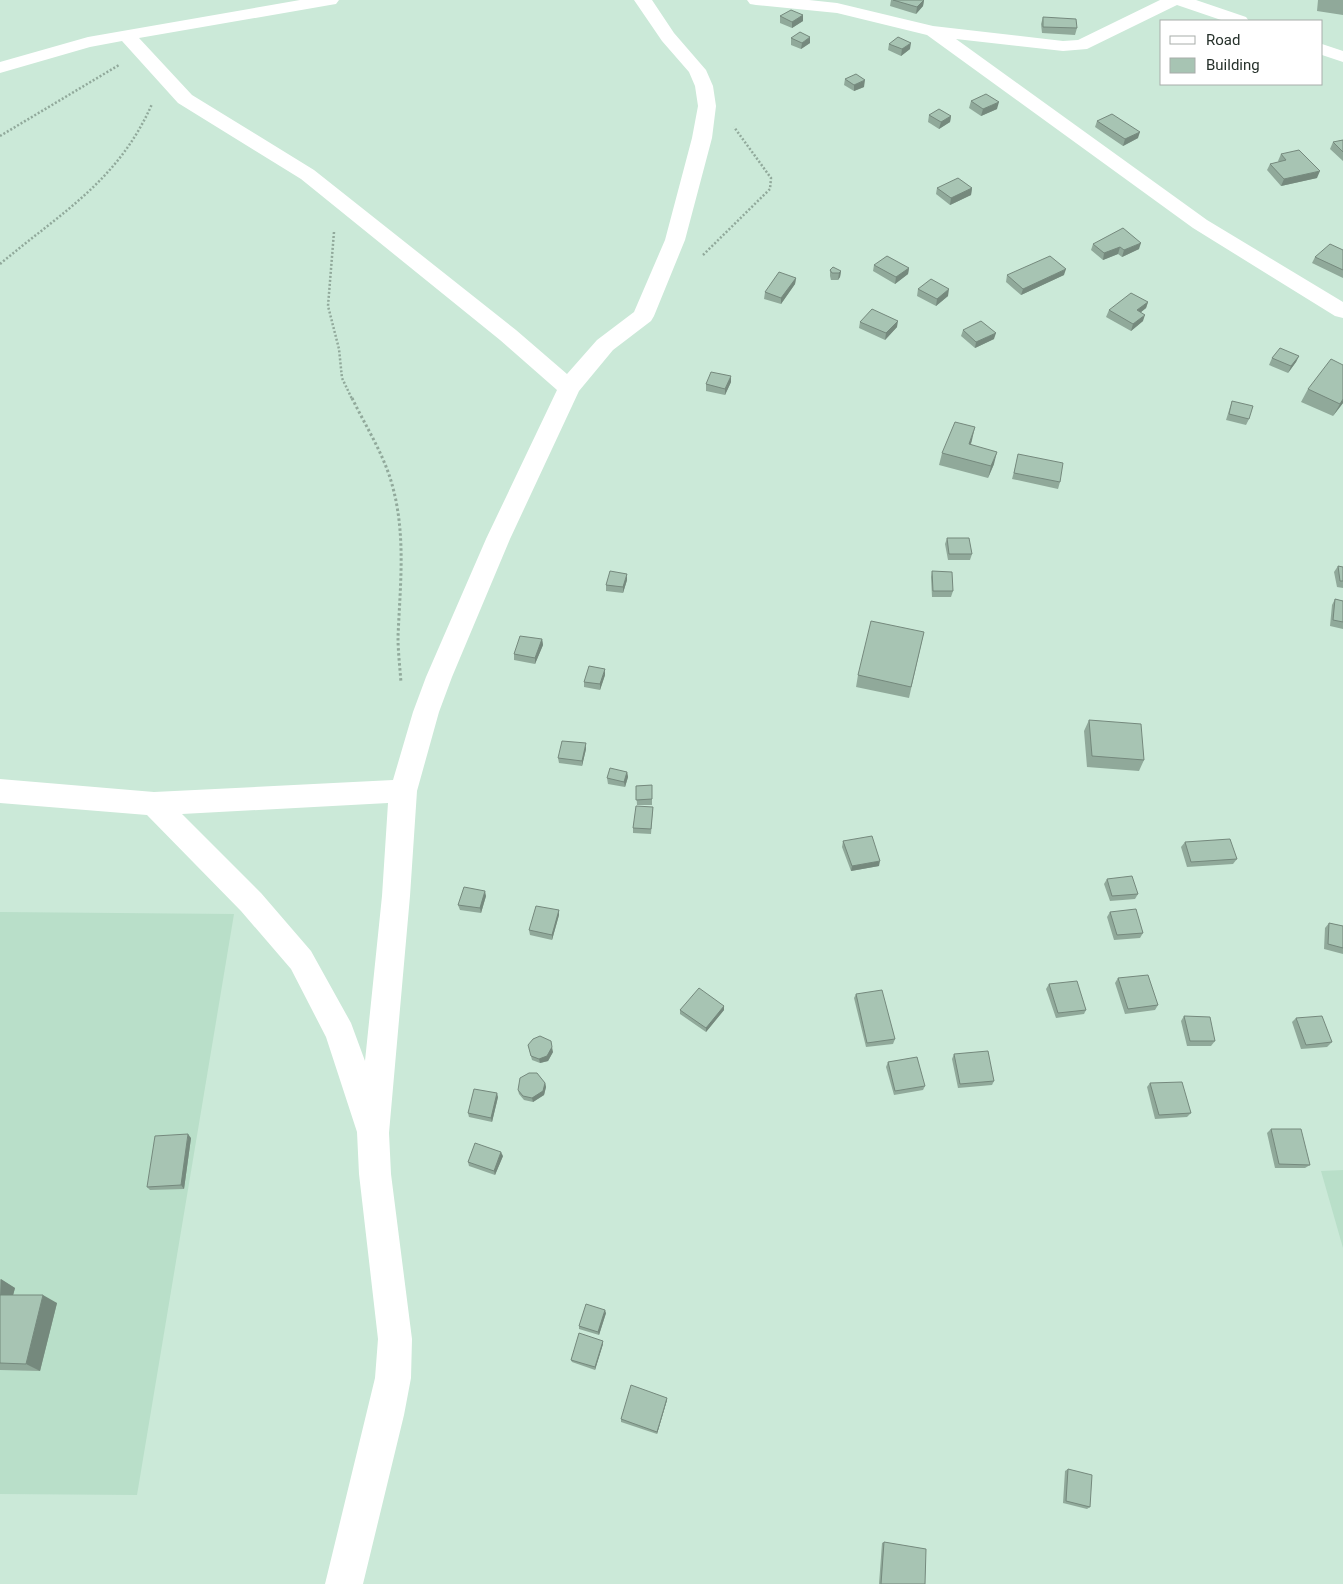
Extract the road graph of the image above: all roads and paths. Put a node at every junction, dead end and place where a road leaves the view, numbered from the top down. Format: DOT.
graph roads {
  1 [pos="330,0"];
  2 [pos="643,0"];
  3 [pos="756,0"];
  4 [pos="1174,0"];
  5 [pos="1179,0"];
  6 [pos="1237,20"];
  7 [pos="933,32"];
  8 [pos="126,35"];
  9 [pos="1323,49"];
  10 [pos="144,53"];
  11 [pos="1343,57"];
  12 [pos="0,68"];
  13 [pos="162,77"];
  14 [pos="704,86"];
  15 [pos="0,136"];
  16 [pos="342,204"];
  17 [pos="702,255"];
  18 [pos="0,264"];
  19 [pos="1343,311"];
  20 [pos="569,388"];
  21 [pos="426,712"];
  22 [pos="0,791"];
  23 [pos="403,791"];
  24 [pos="154,804"];
  25 [pos="373,1133"];
  26 [pos="344,1584"];
  1 -- 8 [label="street"];
  2 -- 14 [label="street"];
  3 -- 7 [label="street"];
  4 -- 7 [label="street"];
  5 -- 6 [label="street"];
  7 -- 19 [label="street"];
  8 -- 10 [label="street"];
  8 -- 12 [label="street"];
  9 -- 11 [label="street"];
  10 -- 13 [label="street"];
  10 -- 15 [label="path"];
  13 -- 16 [label="street"];
  13 -- 18 [label="path"];
  14 -- 17 [label="path"];
  14 -- 20 [label="street"];
  16 -- 20 [label="street"];
  16 -- 21 [label="path"];
  20 -- 21 [label="street"];
  21 -- 23 [label="street"];
  22 -- 24 [label="street"];
  23 -- 24 [label="street"];
  23 -- 25 [label="street"];
  24 -- 25 [label="street"];
  25 -- 26 [label="street"];
}
